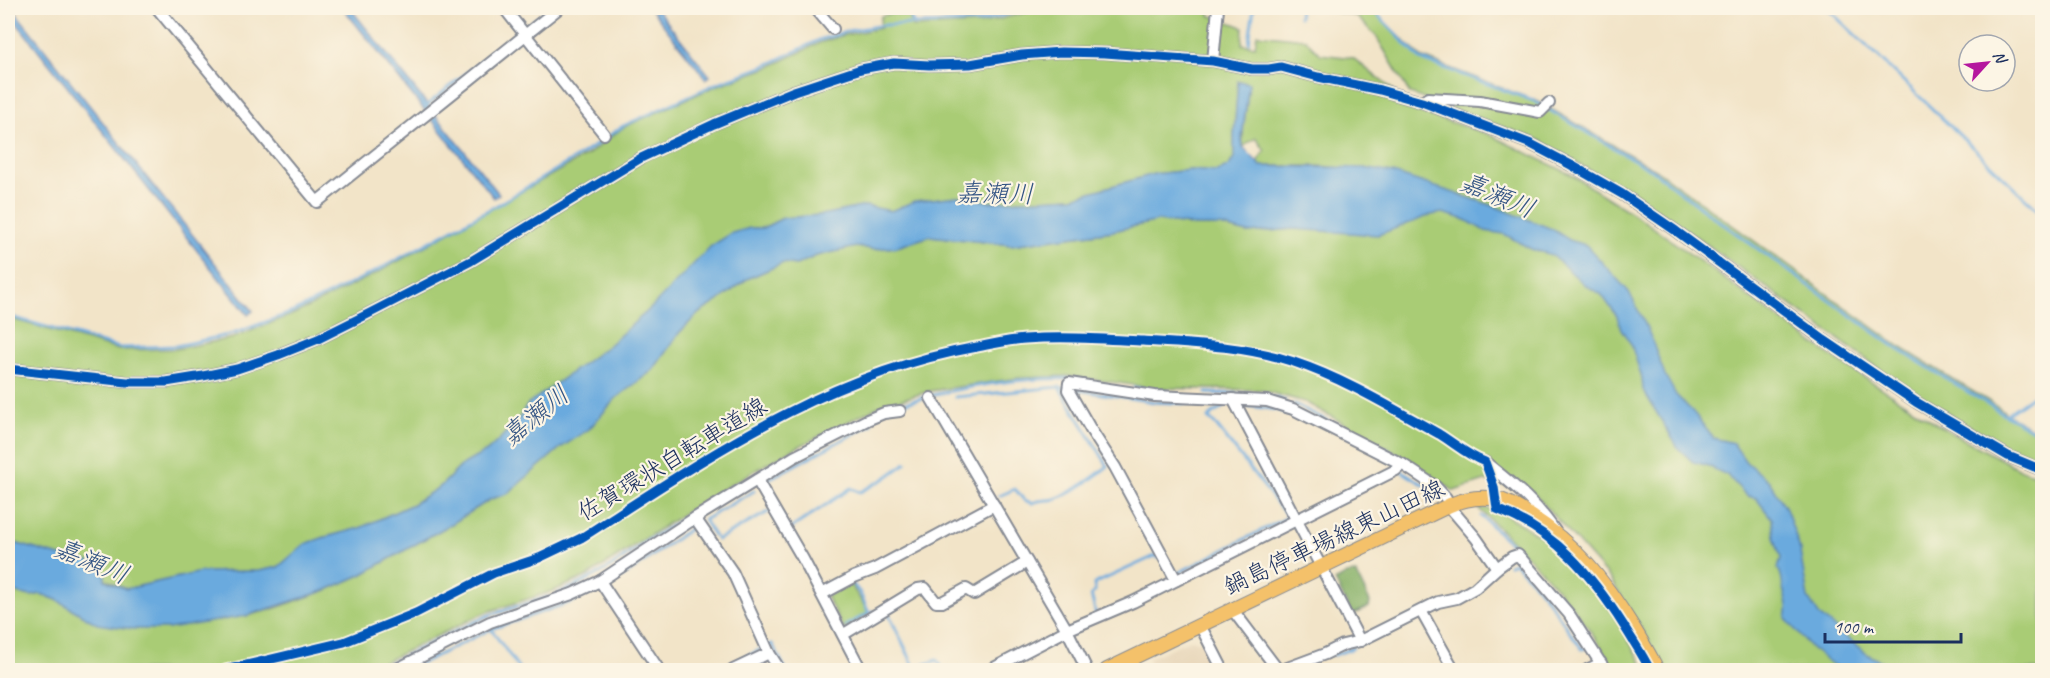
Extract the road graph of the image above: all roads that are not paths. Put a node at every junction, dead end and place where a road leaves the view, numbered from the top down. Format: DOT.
graph roads {
  1 [pos="158,8"];
  2 [pos="504,8"];
  3 [pos="559,8"];
  4 [pos="815,8"];
  5 [pos="1218,8"];
  6 [pos="833,29"];
  7 [pos="525,34"];
  8 [pos="1213,61"];
  9 [pos="1422,102"];
  10 [pos="1549,103"];
  11 [pos="604,134"];
  12 [pos="8,369"];
  13 [pos="931,398"];
  14 [pos="1233,399"];
  15 [pos="900,411"];
  16 [pos="1485,462"];
  17 [pos="1400,467"];
  18 [pos="2043,470"];
  19 [pos="757,480"];
  20 [pos="994,505"];
  21 [pos="1450,505"];
  22 [pos="695,518"];
  23 [pos="1296,519"];
  24 [pos="1556,532"];
  25 [pos="1027,562"];
  26 [pos="1321,567"];
  27 [pos="1497,568"];
  28 [pos="1176,580"];
  29 [pos="600,581"];
  30 [pos="822,594"];
  31 [pos="1232,609"];
  32 [pos="1421,611"];
  33 [pos="1200,625"];
  34 [pos="1070,631"];
  35 [pos="843,634"];
  36 [pos="1360,641"];
  37 [pos="768,649"];
  38 [pos="1603,667"];
  39 [pos="395,670"];
  40 [pos="659,670"];
  41 [pos="733,670"];
  42 [pos="780,670"];
  43 [pos="861,670"];
  44 [pos="990,670"];
  45 [pos="1087,670"];
  46 [pos="1107,670"];
  47 [pos="1223,670"];
  48 [pos="1280,670"];
  49 [pos="1454,670"];
  50 [pos="1587,670"];
  51 [pos="1657,670"];
  1 -- 7 [label="street"];
  2 -- 7 [label="street"];
  3 -- 7 [label="street"];
  4 -- 6 [label="street"];
  5 -- 8 [label="street"];
  7 -- 11 [label="street"];
  8 -- 9 [label="street"];
  8 -- 12 [label="street"];
  9 -- 10 [label="street"];
  9 -- 18 [label="street"];
  13 -- 20 [label="street"];
  14 -- 17 [label="street"];
  14 -- 23 [label="street"];
  14 -- 28 [label="street"];
  15 -- 19 [label="street"];
  16 -- 24 [label="street"];
  17 -- 21 [label="street"];
  17 -- 23 [label="street"];
  19 -- 22 [label="street"];
  19 -- 30 [label="street"];
  20 -- 25 [label="street"];
  20 -- 30 [label="street"];
  21 -- 24 [label="main road, 鍋島停車場線東山田線"];
  21 -- 26 [label="main road, 鍋島停車場線東山田線"];
  21 -- 27 [label="street"];
  22 -- 29 [label="street"];
  22 -- 37 [label="street"];
  23 -- 26 [label="street"];
  23 -- 28 [label="street"];
  24 -- 51 [label="main road, 鍋島停車場線東山田線"];
  25 -- 34 [label="street"];
  25 -- 35 [label="street"];
  26 -- 31 [label="main road, 鍋島停車場線東山田線"];
  26 -- 36 [label="street"];
  27 -- 32 [label="street"];
  27 -- 38 [label="street"];
  28 -- 34 [label="street"];
  29 -- 39 [label="street"];
  29 -- 40 [label="street"];
  30 -- 35 [label="street"];
  31 -- 33 [label="main road, 鍋島停車場線東山田線"];
  31 -- 48 [label="street"];
  32 -- 36 [label="street"];
  32 -- 49 [label="street"];
  33 -- 46 [label="main road, 鍋島停車場線東山田線"];
  33 -- 47 [label="street"];
  34 -- 44 [label="street"];
  34 -- 45 [label="street"];
  35 -- 43 [label="street"];
  36 -- 48 [label="street"];
  37 -- 41 [label="street"];
  37 -- 42 [label="street"];
  38 -- 50 [label="street"];
}
